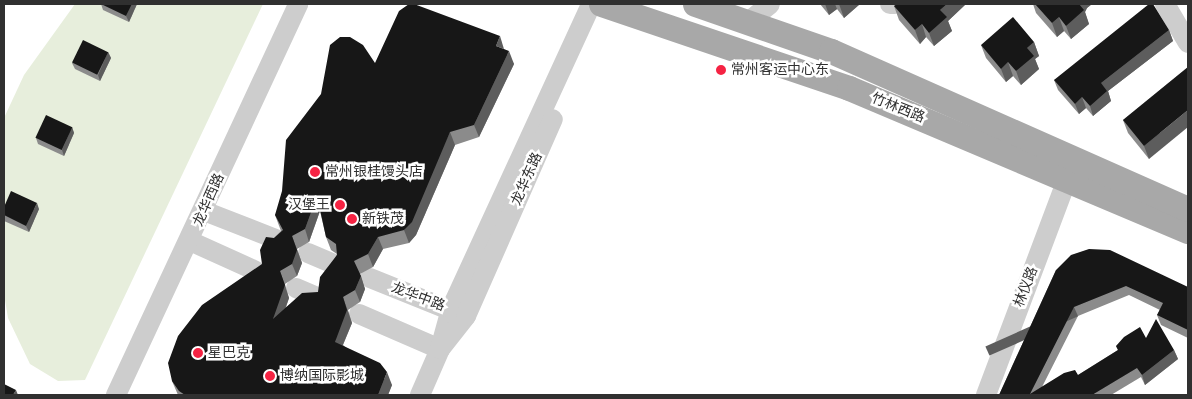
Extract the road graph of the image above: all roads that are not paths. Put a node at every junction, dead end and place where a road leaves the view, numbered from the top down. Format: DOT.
graph roads {
  1 [pos="298,4"];
  2 [pos="601,4"];
  3 [pos="695,4"];
  4 [pos="770,4"];
  5 [pos="890,4"];
  6 [pos="894,4"];
  7 [pos="1165,4"];
  8 [pos="748,22"];
  9 [pos="1188,43"];
  10 [pos="1067,179"];
  11 [pos="1188,209"];
  12 [pos="204,211"];
  13 [pos="1188,231"];
  14 [pos="276,239"];
  15 [pos="190,241"];
  16 [pos="308,253"];
  17 [pos="331,263"];
  18 [pos="256,271"];
  19 [pos="370,278"];
  20 [pos="296,288"];
  21 [pos="315,296"];
  22 [pos="458,313"];
  23 [pos="359,314"];
  24 [pos="440,349"];
  25 [pos="116,395"];
  26 [pos="420,395"];
  27 [pos="986,395"];
  1 -- 12 [label="street, 龙华西路"];
  2 -- 10 [label="main road, 竹林西路"];
  2 -- 22 [label="street, 龙华东路"];
  3 -- 8 [label="main road, 竹林西路"];
  4 -- 8 [label="street"];
  5 -- 6 [label="street"];
  7 -- 9 [label="street"];
  8 -- 11 [label="main road, 竹林西路"];
  10 -- 13 [label="main road, 竹林西路"];
  10 -- 27 [label="street, 林仪路"];
  12 -- 14 [label="street"];
  12 -- 15 [label="street, 龙华西路"];
  15 -- 18 [label="street"];
  15 -- 25 [label="street, 龙华西路"];
  16 -- 17 [label="street"];
  19 -- 22 [label="street, 龙华中路"];
  20 -- 21 [label="street"];
  22 -- 24 [label="street, 龙华东路"];
  23 -- 24 [label="street"];
  24 -- 26 [label="street, 龙华东路"];
}
